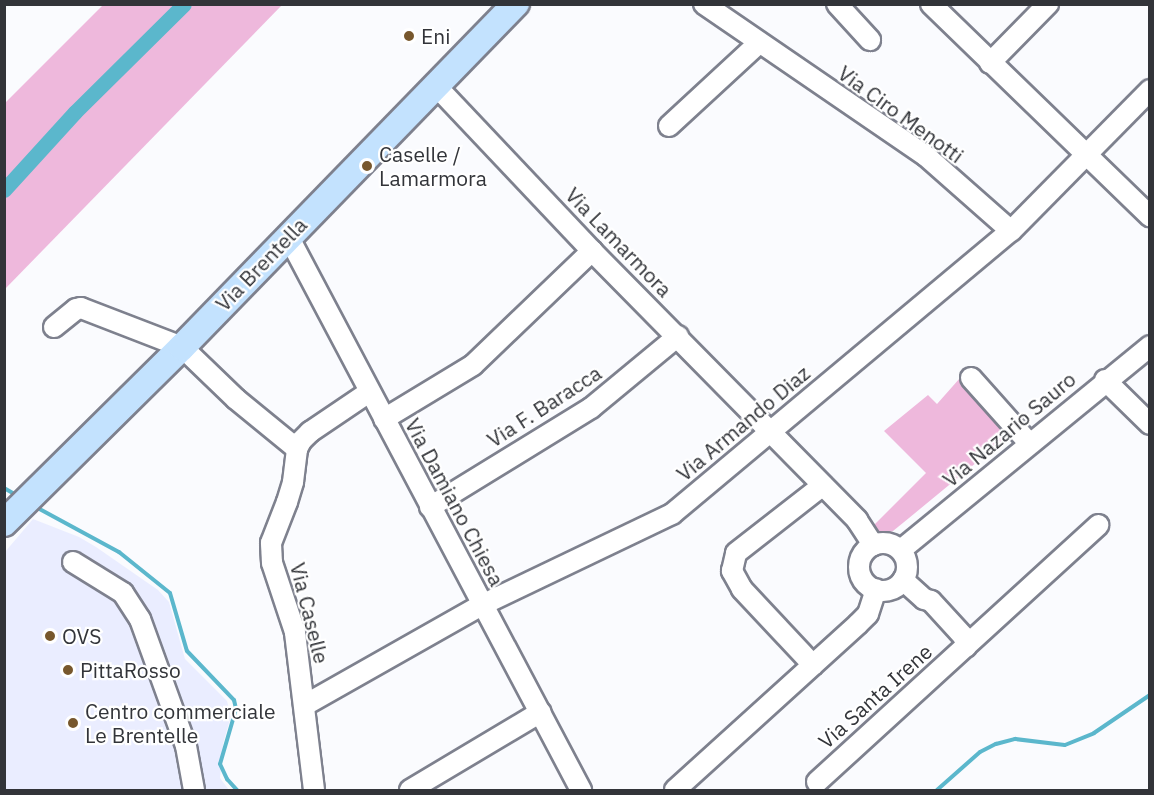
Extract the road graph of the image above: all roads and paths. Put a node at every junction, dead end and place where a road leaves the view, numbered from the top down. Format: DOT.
graph roads {
  1 [pos="516,4"];
  2 [pos="704,4"];
  3 [pos="837,4"];
  4 [pos="931,4"];
  5 [pos="1048,4"];
  6 [pos="870,40"];
  7 [pos="758,44"];
  8 [pos="990,63"];
  9 [pos="436,86"];
  10 [pos="1149,90"];
  11 [pos="669,126"];
  12 [pos="1087,156"];
  13 [pos="1149,216"];
  14 [pos="1011,231"];
  15 [pos="288,236"];
  16 [pos="592,251"];
  17 [pos="54,327"];
  18 [pos="678,336"];
  19 [pos="1149,346"];
  20 [pos="182,347"];
  21 [pos="971,378"];
  22 [pos="1105,381"];
  23 [pos="369,392"];
  24 [pos="384,419"];
  25 [pos="1149,424"];
  26 [pos="769,432"];
  27 [pos="1029,442"];
  28 [pos="297,449"];
  29 [pos="823,485"];
  30 [pos="430,507"];
  31 [pos="19,508"];
  32 [pos="1098,525"];
  33 [pos="873,545"];
  34 [pos="901,550"];
  35 [pos="73,562"];
  36 [pos="903,580"];
  37 [pos="876,589"];
  38 [pos="482,605"];
  39 [pos="966,647"];
  40 [pos="813,665"];
  41 [pos="305,705"];
  42 [pos="541,712"];
  43 [pos="817,782"];
  44 [pos="685,787"];
  45 [pos="194,790"];
  46 [pos="314,790"];
  47 [pos="410,790"];
  48 [pos="581,790"];
  1 -- 9 [label="main road, Via Brentella"];
  2 -- 7 [label="street, Via Ciro Menotti"];
  3 -- 6 [label="street"];
  4 -- 8 [label="street"];
  5 -- 8 [label="street"];
  7 -- 11 [label="street"];
  7 -- 14 [label="street, Via Ciro Menotti"];
  8 -- 12 [label="street"];
  9 -- 15 [label="main road, Via Brentella"];
  9 -- 16 [label="street, Via Lamarmora"];
  10 -- 12 [label="street, Via Armando Diaz"];
  12 -- 13 [label="street"];
  12 -- 14 [label="street, Via Armando Diaz"];
  14 -- 26 [label="street, Via Armando Diaz"];
  15 -- 20 [label="main road, Via Brentella"];
  15 -- 23 [label="street, Via Damiano Chiesa"];
  16 -- 18 [label="street, Via Lamarmora"];
  16 -- 24 [label="street"];
  17 -- 20 [label="street"];
  18 -- 26 [label="street, Via Lamarmora"];
  18 -- 30 [label="street, Via F. Baracca"];
  19 -- 22 [label="street, Via Nazario Sauro"];
  20 -- 28 [label="street"];
  20 -- 31 [label="main road, Via Brentella"];
  21 -- 27 [label="street"];
  22 -- 25 [label="street"];
  22 -- 27 [label="street, Via Nazario Sauro"];
  23 -- 24 [label="street, Via Damiano Chiesa"];
  23 -- 28 [label="street"];
  24 -- 30 [label="street, Via Damiano Chiesa"];
  26 -- 29 [label="street"];
  26 -- 38 [label="street, Via Armando Diaz"];
  27 -- 34 [label="street, Via Nazario Sauro"];
  28 -- 41 [label="street, Via Caselle"];
  29 -- 33 [label="street"];
  29 -- 40 [label="street"];
  30 -- 38 [label="street, Via Damiano Chiesa"];
  32 -- 39 [label="street, Via Santa Irene"];
  33 -- 34 [label="street"];
  33 -- 37 [label="street"];
  34 -- 36 [label="street"];
  35 -- 45 [label="street"];
  36 -- 37 [label="street"];
  36 -- 39 [label="street, Via Santa Irene"];
  37 -- 40 [label="street"];
  38 -- 41 [label="street, Via Armando Diaz"];
  38 -- 42 [label="street, Via Damiano Chiesa"];
  39 -- 43 [label="street, Via Santa Irene"];
  40 -- 44 [label="street"];
  41 -- 46 [label="street, Via Caselle"];
  42 -- 47 [label="street"];
  42 -- 48 [label="street, Via Damiano Chiesa"];
}
